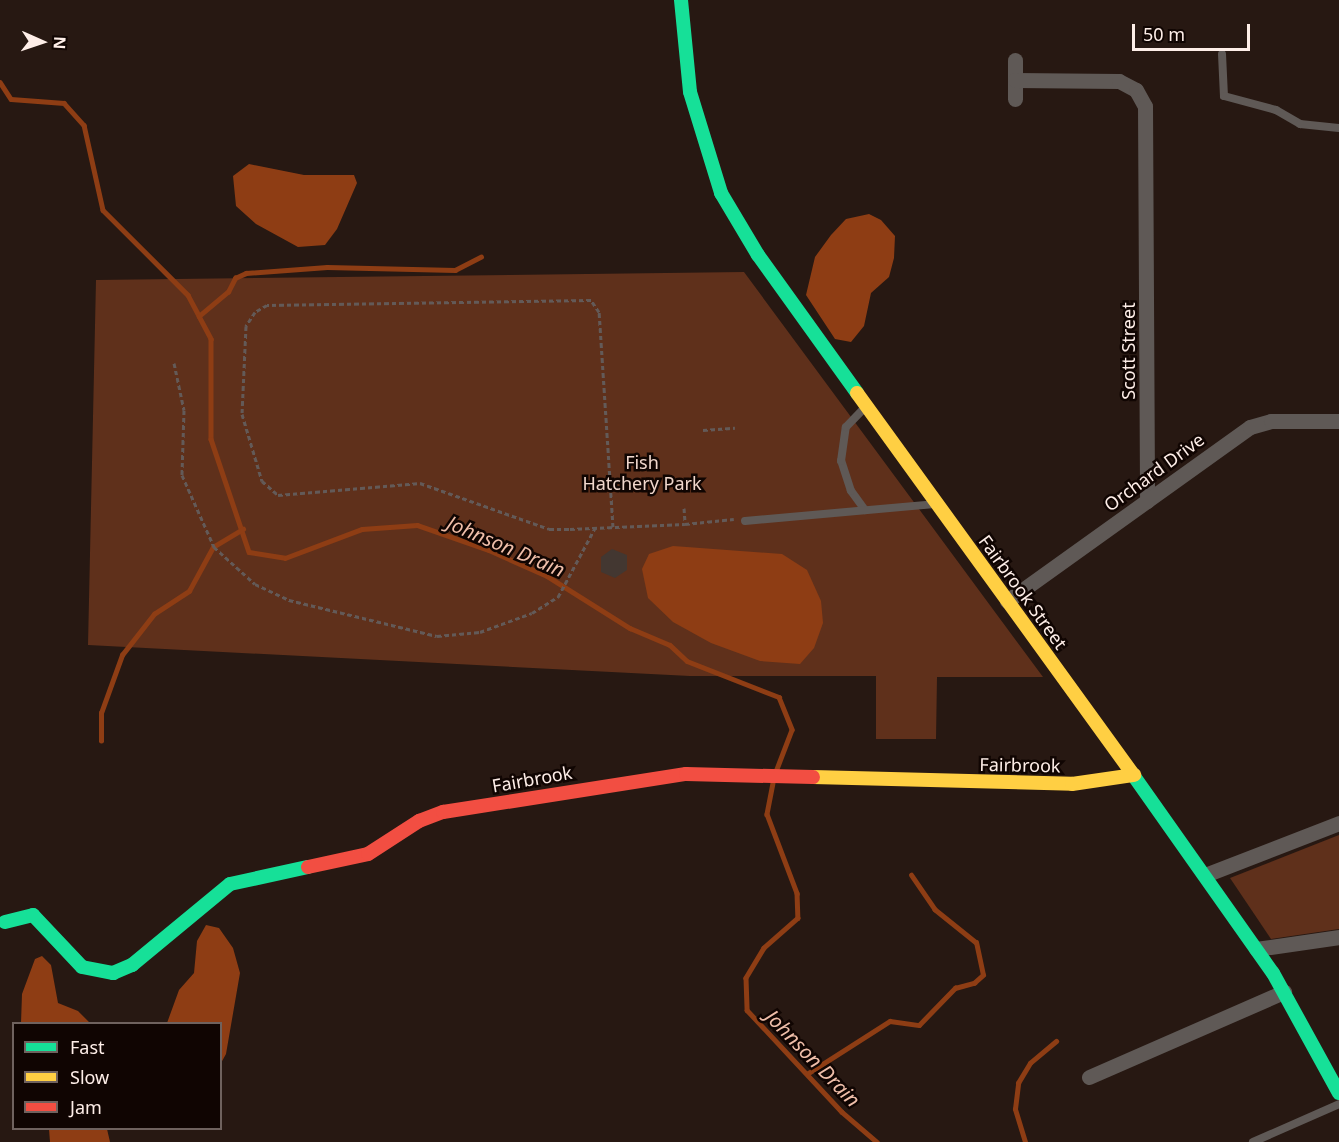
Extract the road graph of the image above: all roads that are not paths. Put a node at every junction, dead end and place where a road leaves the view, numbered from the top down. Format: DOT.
graph roads {
  1 [pos="681,0"];
  2 [pos="1222,54"];
  3 [pos="1015,60"];
  4 [pos="1015,80"];
  5 [pos="1015,99"];
  6 [pos="1339,128"];
  7 [pos="866,407"];
  8 [pos="1339,421"];
  9 [pos="1148,501"];
  10 [pos="936,503"];
  11 [pos="865,510"];
  12 [pos="745,520"];
  13 [pos="1007,601"];
  14 [pos="1134,775"];
  15 [pos="1339,823"];
  16 [pos="1205,874"];
  17 [pos="5,922"];
  18 [pos="1339,937"];
  19 [pos="1256,950"];
  20 [pos="1284,992"];
  21 [pos="1089,1077"];
  22 [pos="1339,1092"];
  23 [pos="1339,1104"];
  24 [pos="1253,1142"];
  1 -- 7 [label="street, Fairbrook Street"];
  2 -- 6 [label="lane"];
  3 -- 4 [label="street"];
  4 -- 5 [label="street"];
  4 -- 9 [label="street, Scott Street"];
  7 -- 10 [label="street, Fairbrook Street"];
  7 -- 11 [label="lane"];
  8 -- 9 [label="street, Orchard Drive"];
  9 -- 13 [label="street, Orchard Drive"];
  10 -- 11 [label="lane"];
  10 -- 13 [label="street, Fairbrook Street"];
  11 -- 12 [label="lane"];
  13 -- 14 [label="street, Fairbrook Street"];
  14 -- 16 [label="street, Fairbrook Street"];
  14 -- 17 [label="street, Fairbrook"];
  15 -- 16 [label="street"];
  16 -- 19 [label="street, Fairbrook Street"];
  18 -- 19 [label="street"];
  19 -- 20 [label="street, Fairbrook Street"];
  20 -- 21 [label="street"];
  20 -- 22 [label="street, Fairbrook Street"];
  23 -- 24 [label="lane"];
}
